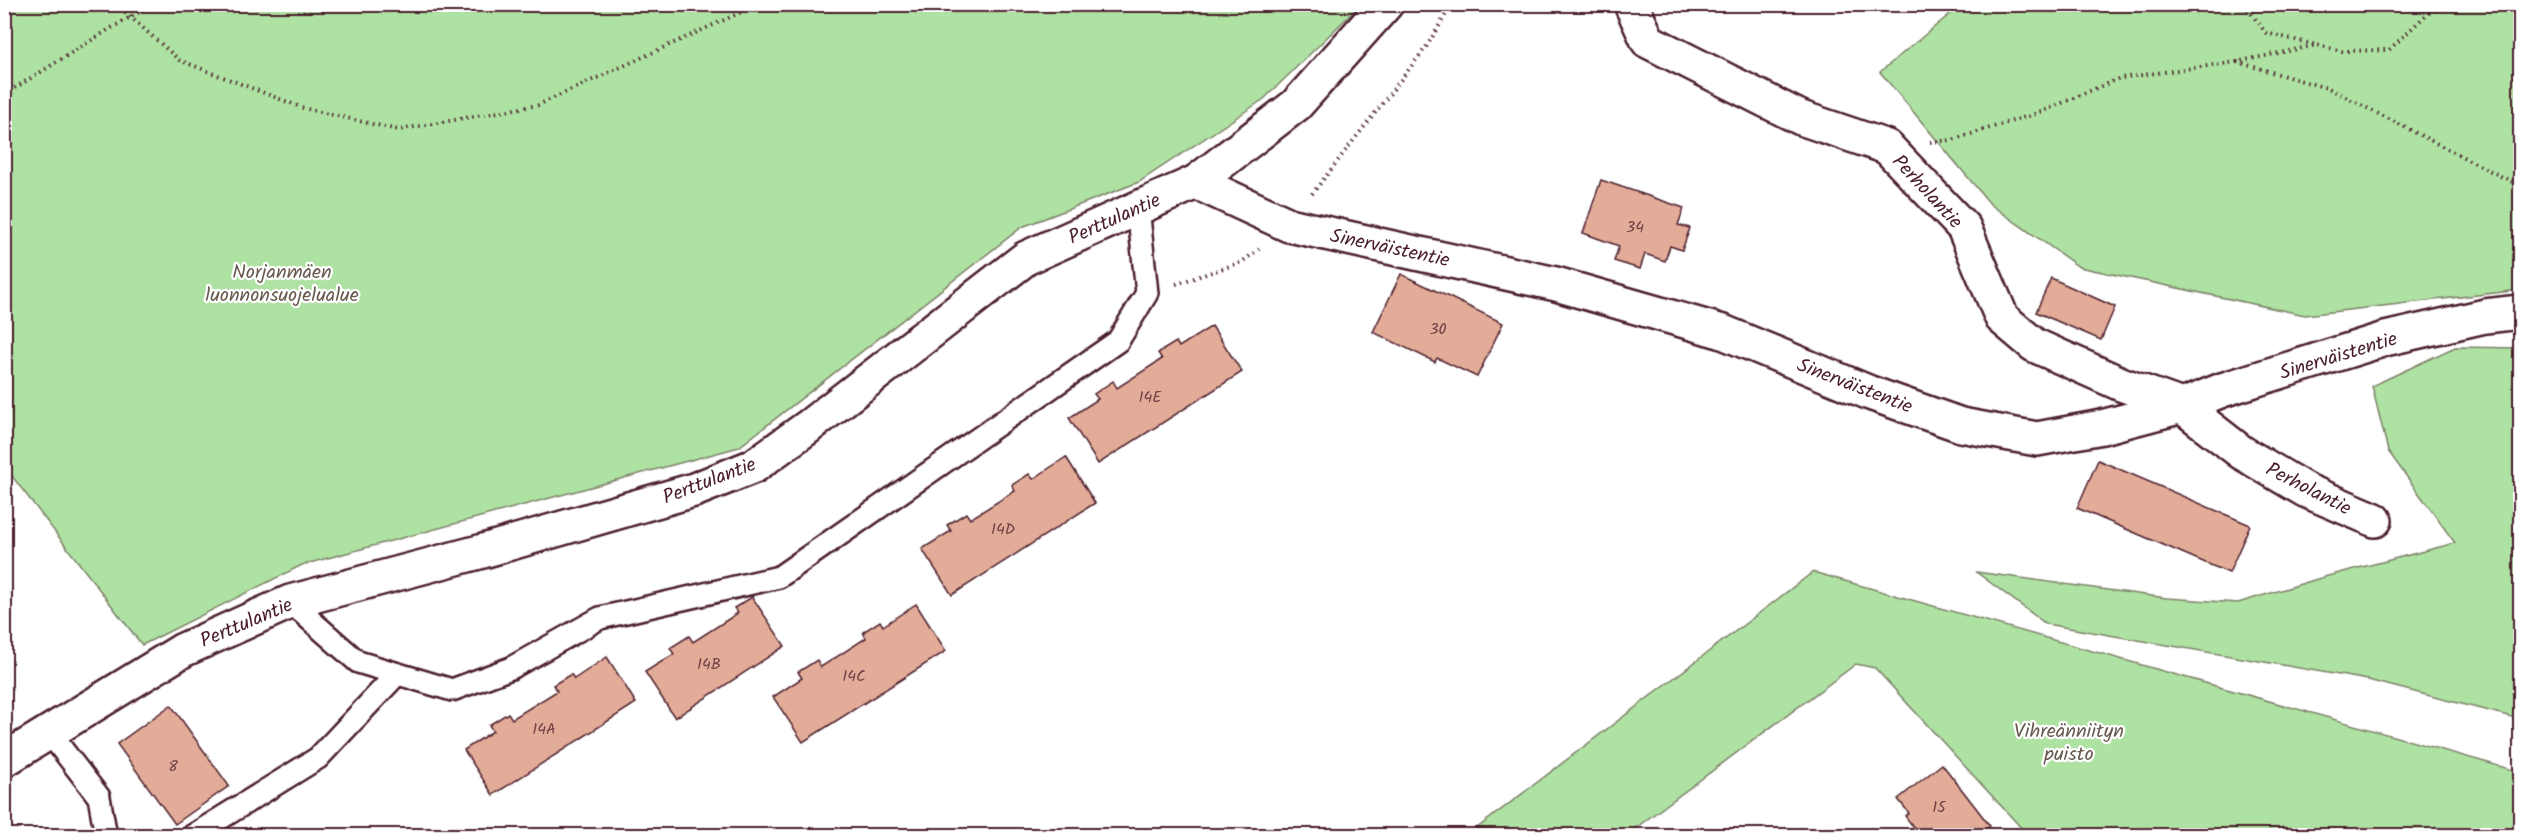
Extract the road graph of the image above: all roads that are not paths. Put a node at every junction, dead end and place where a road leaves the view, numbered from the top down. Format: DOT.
graph roads {
  1 [pos="1386,4"];
  2 [pos="1631,4"];
  3 [pos="1196,182"];
  4 [pos="1138,207"];
  5 [pos="2520,312"];
  6 [pos="2182,406"];
  7 [pos="2375,520"];
  8 [pos="290,602"];
  9 [pos="397,674"];
  10 [pos="48,730"];
  11 [pos="4,760"];
  12 [pos="106,836"];
  13 [pos="192,836"];
  1 -- 3 [label="street, Perttulantie"];
  2 -- 6 [label="street, Perholantie"];
  3 -- 4 [label="street, Perttulantie"];
  3 -- 6 [label="street, Sinerväistentie"];
  4 -- 8 [label="street, Perttulantie"];
  4 -- 9 [label="lane"];
  5 -- 6 [label="street, Sinerväistentie"];
  6 -- 7 [label="street, Perholantie"];
  8 -- 9 [label="lane"];
  8 -- 10 [label="street, Perttulantie"];
  9 -- 13 [label="lane"];
  10 -- 11 [label="street, Perttulantie"];
  10 -- 12 [label="lane"];
}
